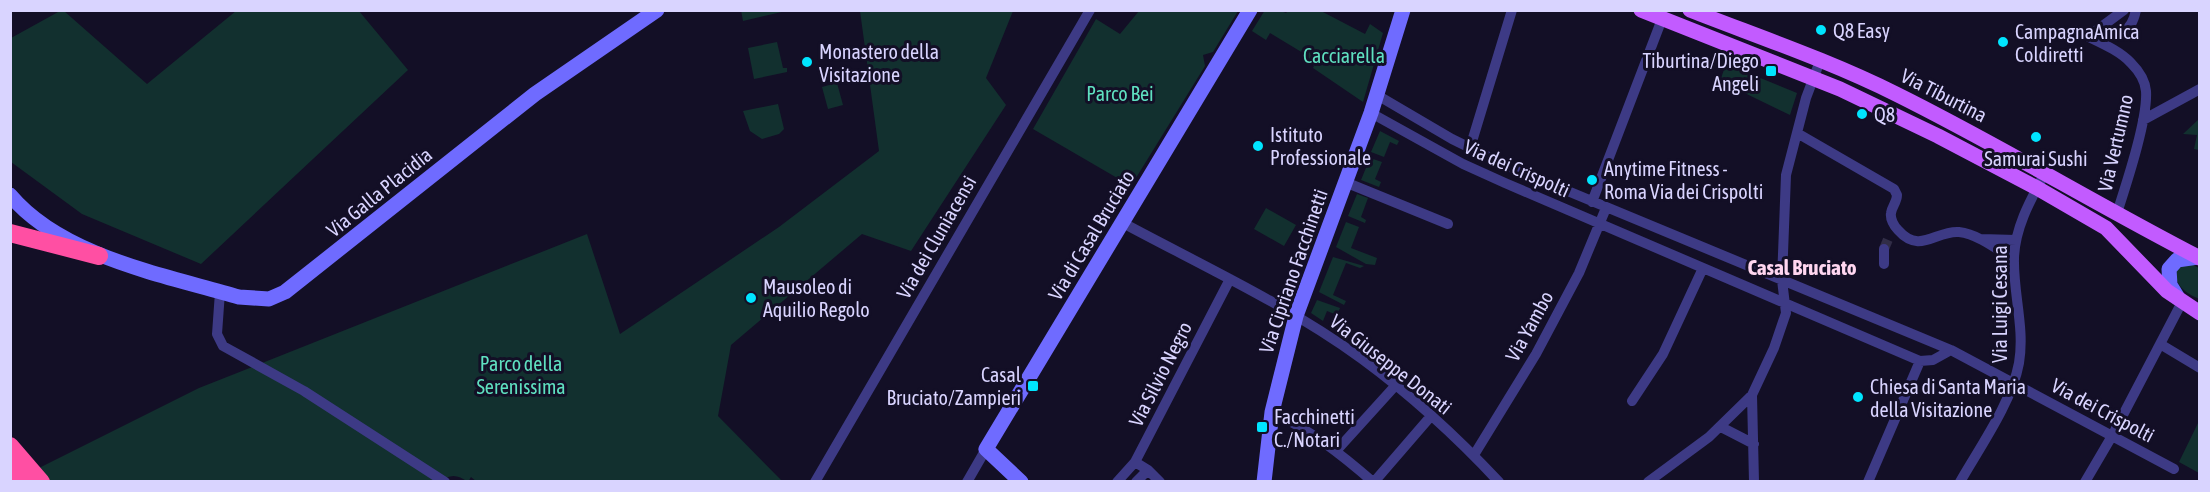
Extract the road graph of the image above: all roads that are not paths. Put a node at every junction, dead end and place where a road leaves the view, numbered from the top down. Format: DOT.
graph roads {
  1 [pos="657,10"];
  2 [pos="1090,10"];
  3 [pos="1250,10"];
  4 [pos="1403,10"];
  5 [pos="1512,10"];
  6 [pos="1641,10"];
  7 [pos="1690,10"];
  8 [pos="2124,10"];
  9 [pos="2136,10"];
  10 [pos="1662,19"];
  11 [pos="2076,30"];
  12 [pos="2092,34"];
  13 [pos="1820,61"];
  14 [pos="1814,78"];
  15 [pos="2199,89"];
  16 [pos="1377,95"];
  17 [pos="1371,113"];
  18 [pos="2143,120"];
  19 [pos="1797,133"];
  20 [pos="1470,148"];
  21 [pos="2045,173"];
  22 [pos="1345,182"];
  23 [pos="2037,188"];
  24 [pos="10,195"];
  25 [pos="1592,202"];
  26 [pos="1606,208"];
  27 [pos="2117,213"];
  28 [pos="1123,224"];
  29 [pos="1448,224"];
  30 [pos="1599,224"];
  31 [pos="1894,224"];
  32 [pos="10,233"];
  33 [pos="1889,237"];
  34 [pos="1978,239"];
  35 [pos="2016,240"];
  36 [pos="1884,249"];
  37 [pos="99,256"];
  38 [pos="2199,257"];
  39 [pos="2014,260"];
  40 [pos="1884,264"];
  41 [pos="1703,267"];
  42 [pos="1230,279"];
  43 [pos="1782,280"];
  44 [pos="220,292"];
  45 [pos="2181,302"];
  46 [pos="1786,304"];
  47 [pos="2199,313"];
  48 [pos="1296,316"];
  49 [pos="2160,344"];
  50 [pos="1951,351"];
  51 [pos="1920,360"];
  52 [pos="2199,368"];
  53 [pos="2014,384"];
  54 [pos="1395,386"];
  55 [pos="1752,395"];
  56 [pos="1632,401"];
  57 [pos="1272,412"];
  58 [pos="1431,416"];
  59 [pos="1720,427"];
  60 [pos="2112,436"];
  61 [pos="1754,444"];
  62 [pos="10,446"];
  63 [pos="986,449"];
  64 [pos="1337,450"];
  65 [pos="1474,455"];
  66 [pos="1135,462"];
  67 [pos="10,469"];
  68 [pos="2174,469"];
  69 [pos="1148,470"];
  70 [pos="21,482"];
  71 [pos="41,482"];
  72 [pos="445,482"];
  73 [pos="814,482"];
  74 [pos="966,482"];
  75 [pos="1021,482"];
  76 [pos="1117,482"];
  77 [pos="1137,482"];
  78 [pos="1160,482"];
  79 [pos="1264,482"];
  80 [pos="1373,482"];
  81 [pos="1499,482"];
  82 [pos="1648,482"];
  83 [pos="1754,482"];
  84 [pos="1869,482"];
  85 [pos="1960,482"];
  86 [pos="2085,482"];
  1 -- 44 [label="street, Via Galla Placidia"];
  2 -- 73 [label="street, Via dei Cluniacensi"];
  3 -- 28 [label="street, Via di Casal Bruciato"];
  4 -- 16 [label="street, Via Cipriano Facchinetti"];
  5 -- 20 [label="street"];
  6 -- 10 [label="main road, Via Tiburtina"];
  7 -- 13 [label="main road, Via Tiburtina"];
  8 -- 12 [label="street"];
  9 -- 12 [label="street"];
  10 -- 14 [label="main road, Via Tiburtina"];
  10 -- 25 [label="street"];
  11 -- 12 [label="street, Via Vertumno"];
  12 -- 18 [label="street, Via Vertumno"];
  13 -- 14 [label="street"];
  13 -- 21 [label="main road, Via Tiburtina"];
  14 -- 19 [label="street"];
  14 -- 23 [label="main road, Via Tiburtina"];
  15 -- 18 [label="street"];
  16 -- 17 [label="street, Via Cipriano Facchinetti"];
  16 -- 20 [label="street, Via dei Crispolti"];
  17 -- 22 [label="street, Via Cipriano Facchinetti"];
  17 -- 30 [label="street, Via dei Crispolti"];
  18 -- 27 [label="street, Via Vertumno"];
  19 -- 31 [label="street"];
  19 -- 43 [label="street"];
  20 -- 25 [label="street, Via dei Crispolti"];
  21 -- 23 [label="street"];
  21 -- 27 [label="main road, Via Tiburtina"];
  22 -- 29 [label="street"];
  22 -- 48 [label="street, Via Cipriano Facchinetti"];
  23 -- 35 [label="street, Via Luigi Cesana"];
  23 -- 45 [label="main road, Via Tiburtina"];
  24 -- 37 [label="street, Via Galla Placidia"];
  25 -- 26 [label="street, Via dei Crispolti"];
  26 -- 30 [label="street, Via Yambo"];
  26 -- 43 [label="street, Via dei Crispolti"];
  27 -- 38 [label="main road, Via Tiburtina"];
  28 -- 42 [label="street, Via Giuseppe Donati"];
  28 -- 63 [label="street, Via di Casal Bruciato"];
  30 -- 41 [label="street, Via dei Crispolti"];
  30 -- 65 [label="street, Via Yambo"];
  31 -- 33 [label="street"];
  31 -- 34 [label="street"];
  32 -- 37 [label="highway"];
  34 -- 35 [label="street"];
  34 -- 39 [label="street"];
  35 -- 39 [label="street, Via Luigi Cesana"];
  36 -- 40 [label="street"];
  37 -- 44 [label="street, Via Galla Placidia"];
  38 -- 45 [label="street"];
  39 -- 53 [label="street, Via Luigi Cesana"];
  41 -- 46 [label="street, Via dei Crispolti"];
  41 -- 56 [label="street"];
  42 -- 48 [label="street, Via Giuseppe Donati"];
  42 -- 66 [label="street, Via Silvio Negro"];
  43 -- 46 [label="street"];
  43 -- 50 [label="street, Via dei Crispolti"];
  44 -- 72 [label="street"];
  45 -- 47 [label="main road, Via Tiburtina"];
  45 -- 49 [label="street"];
  46 -- 51 [label="street, Via dei Crispolti"];
  46 -- 55 [label="street"];
  48 -- 54 [label="street, Via Giuseppe Donati"];
  48 -- 57 [label="street, Via Cipriano Facchinetti"];
  49 -- 52 [label="street"];
  49 -- 60 [label="street"];
  50 -- 51 [label="street"];
  50 -- 53 [label="street, Via dei Crispolti"];
  51 -- 84 [label="street"];
  53 -- 60 [label="street, Via dei Crispolti"];
  53 -- 85 [label="street, Via Luigi Cesana"];
  54 -- 58 [label="street, Via Giuseppe Donati"];
  54 -- 64 [label="street"];
  55 -- 59 [label="street"];
  55 -- 61 [label="street"];
  57 -- 64 [label="street"];
  57 -- 79 [label="street, Via Cipriano Facchinetti"];
  58 -- 65 [label="street, Via Giuseppe Donati"];
  58 -- 80 [label="street"];
  59 -- 61 [label="street"];
  59 -- 82 [label="street"];
  60 -- 68 [label="street, Via dei Crispolti"];
  60 -- 86 [label="street"];
  61 -- 83 [label="street"];
  62 -- 71 [label="highway"];
  63 -- 74 [label="street, Via di Casal Bruciato"];
  63 -- 75 [label="street"];
  64 -- 80 [label="street"];
  65 -- 81 [label="street, Via Giuseppe Donati"];
  66 -- 69 [label="street"];
  66 -- 76 [label="street, Via Silvio Negro"];
  67 -- 70 [label="highway"];
  69 -- 77 [label="street"];
  69 -- 78 [label="street"];
}
